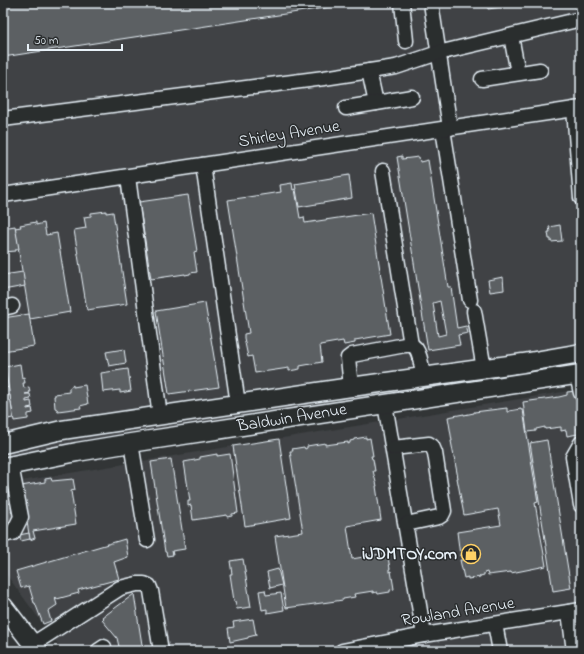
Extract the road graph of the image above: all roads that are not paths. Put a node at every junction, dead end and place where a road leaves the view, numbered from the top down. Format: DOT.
graph roads {
  1 [pos="402,3"];
  2 [pos="431,3"];
  3 [pos="581,19"];
  4 [pos="511,36"];
  5 [pos="406,41"];
  6 [pos="438,53"];
  7 [pos="540,70"];
  8 [pos="369,71"];
  9 [pos="518,73"];
  10 [pos="482,79"];
  11 [pos="412,97"];
  12 [pos="376,103"];
  13 [pos="346,108"];
  14 [pos="577,108"];
  15 [pos="3,118"];
  16 [pos="447,128"];
  17 [pos="204,165"];
  18 [pos="383,171"];
  19 [pos="128,177"];
  20 [pos="3,196"];
  21 [pos="581,198"];
  22 [pos="411,345"];
  23 [pos="581,353"];
  24 [pos="484,369"];
  25 [pos="579,374"];
  26 [pos="423,377"];
  27 [pos="351,387"];
  28 [pos="581,393"];
  29 [pos="238,404"];
  30 [pos="385,404"];
  31 [pos="160,416"];
  32 [pos="131,443"];
  33 [pos="581,443"];
  34 [pos="3,444"];
  35 [pos="393,448"];
  36 [pos="7,466"];
  37 [pos="10,493"];
  38 [pos="581,505"];
  39 [pos="406,524"];
  40 [pos="3,535"];
  41 [pos="148,540"];
  42 [pos="3,606"];
  43 [pos="575,611"];
  44 [pos="495,624"];
  45 [pos="424,635"];
  46 [pos="36,648"];
  47 [pos="161,651"];
  48 [pos="342,651"];
  49 [pos="500,651"];
  50 [pos="574,651"];
  1 -- 5 [label="street"];
  2 -- 6 [label="street"];
  3 -- 4 [label="street"];
  4 -- 6 [label="street"];
  4 -- 9 [label="street"];
  6 -- 8 [label="street"];
  6 -- 16 [label="street"];
  7 -- 9 [label="street"];
  8 -- 12 [label="street"];
  8 -- 15 [label="street"];
  9 -- 10 [label="street"];
  11 -- 12 [label="street"];
  12 -- 13 [label="street"];
  14 -- 16 [label="street, Shirley Avenue"];
  14 -- 21 [label="street"];
  16 -- 17 [label="street, Shirley Avenue"];
  16 -- 24 [label="street"];
  17 -- 19 [label="street, Shirley Avenue"];
  17 -- 29 [label="street"];
  18 -- 22 [label="street"];
  19 -- 20 [label="street, Shirley Avenue"];
  19 -- 31 [label="street"];
  22 -- 26 [label="street"];
  22 -- 27 [label="street"];
  23 -- 24 [label="main road, Baldwin Avenue"];
  24 -- 26 [label="main road, Baldwin Avenue"];
  25 -- 28 [label="street"];
  25 -- 30 [label="main road, Baldwin Avenue"];
  26 -- 27 [label="main road, Baldwin Avenue"];
  27 -- 29 [label="main road, Baldwin Avenue"];
  29 -- 31 [label="main road, Baldwin Avenue"];
  30 -- 32 [label="main road, Baldwin Avenue"];
  30 -- 35 [label="street"];
  31 -- 34 [label="main road, Baldwin Avenue"];
  32 -- 36 [label="main road, Baldwin Avenue"];
  32 -- 41 [label="street"];
  33 -- 38 [label="street"];
  35 -- 39 [label="street"];
  35 -- 39 [label="street"];
  36 -- 37 [label="street"];
  37 -- 40 [label="street"];
  39 -- 45 [label="street"];
  42 -- 46 [label="main road"];
  43 -- 44 [label="street, Rowland Avenue"];
  43 -- 50 [label="street"];
  44 -- 45 [label="street, Rowland Avenue"];
  44 -- 49 [label="street"];
  45 -- 48 [label="street, Rowland Avenue"];
  46 -- 47 [label="street"];
}
